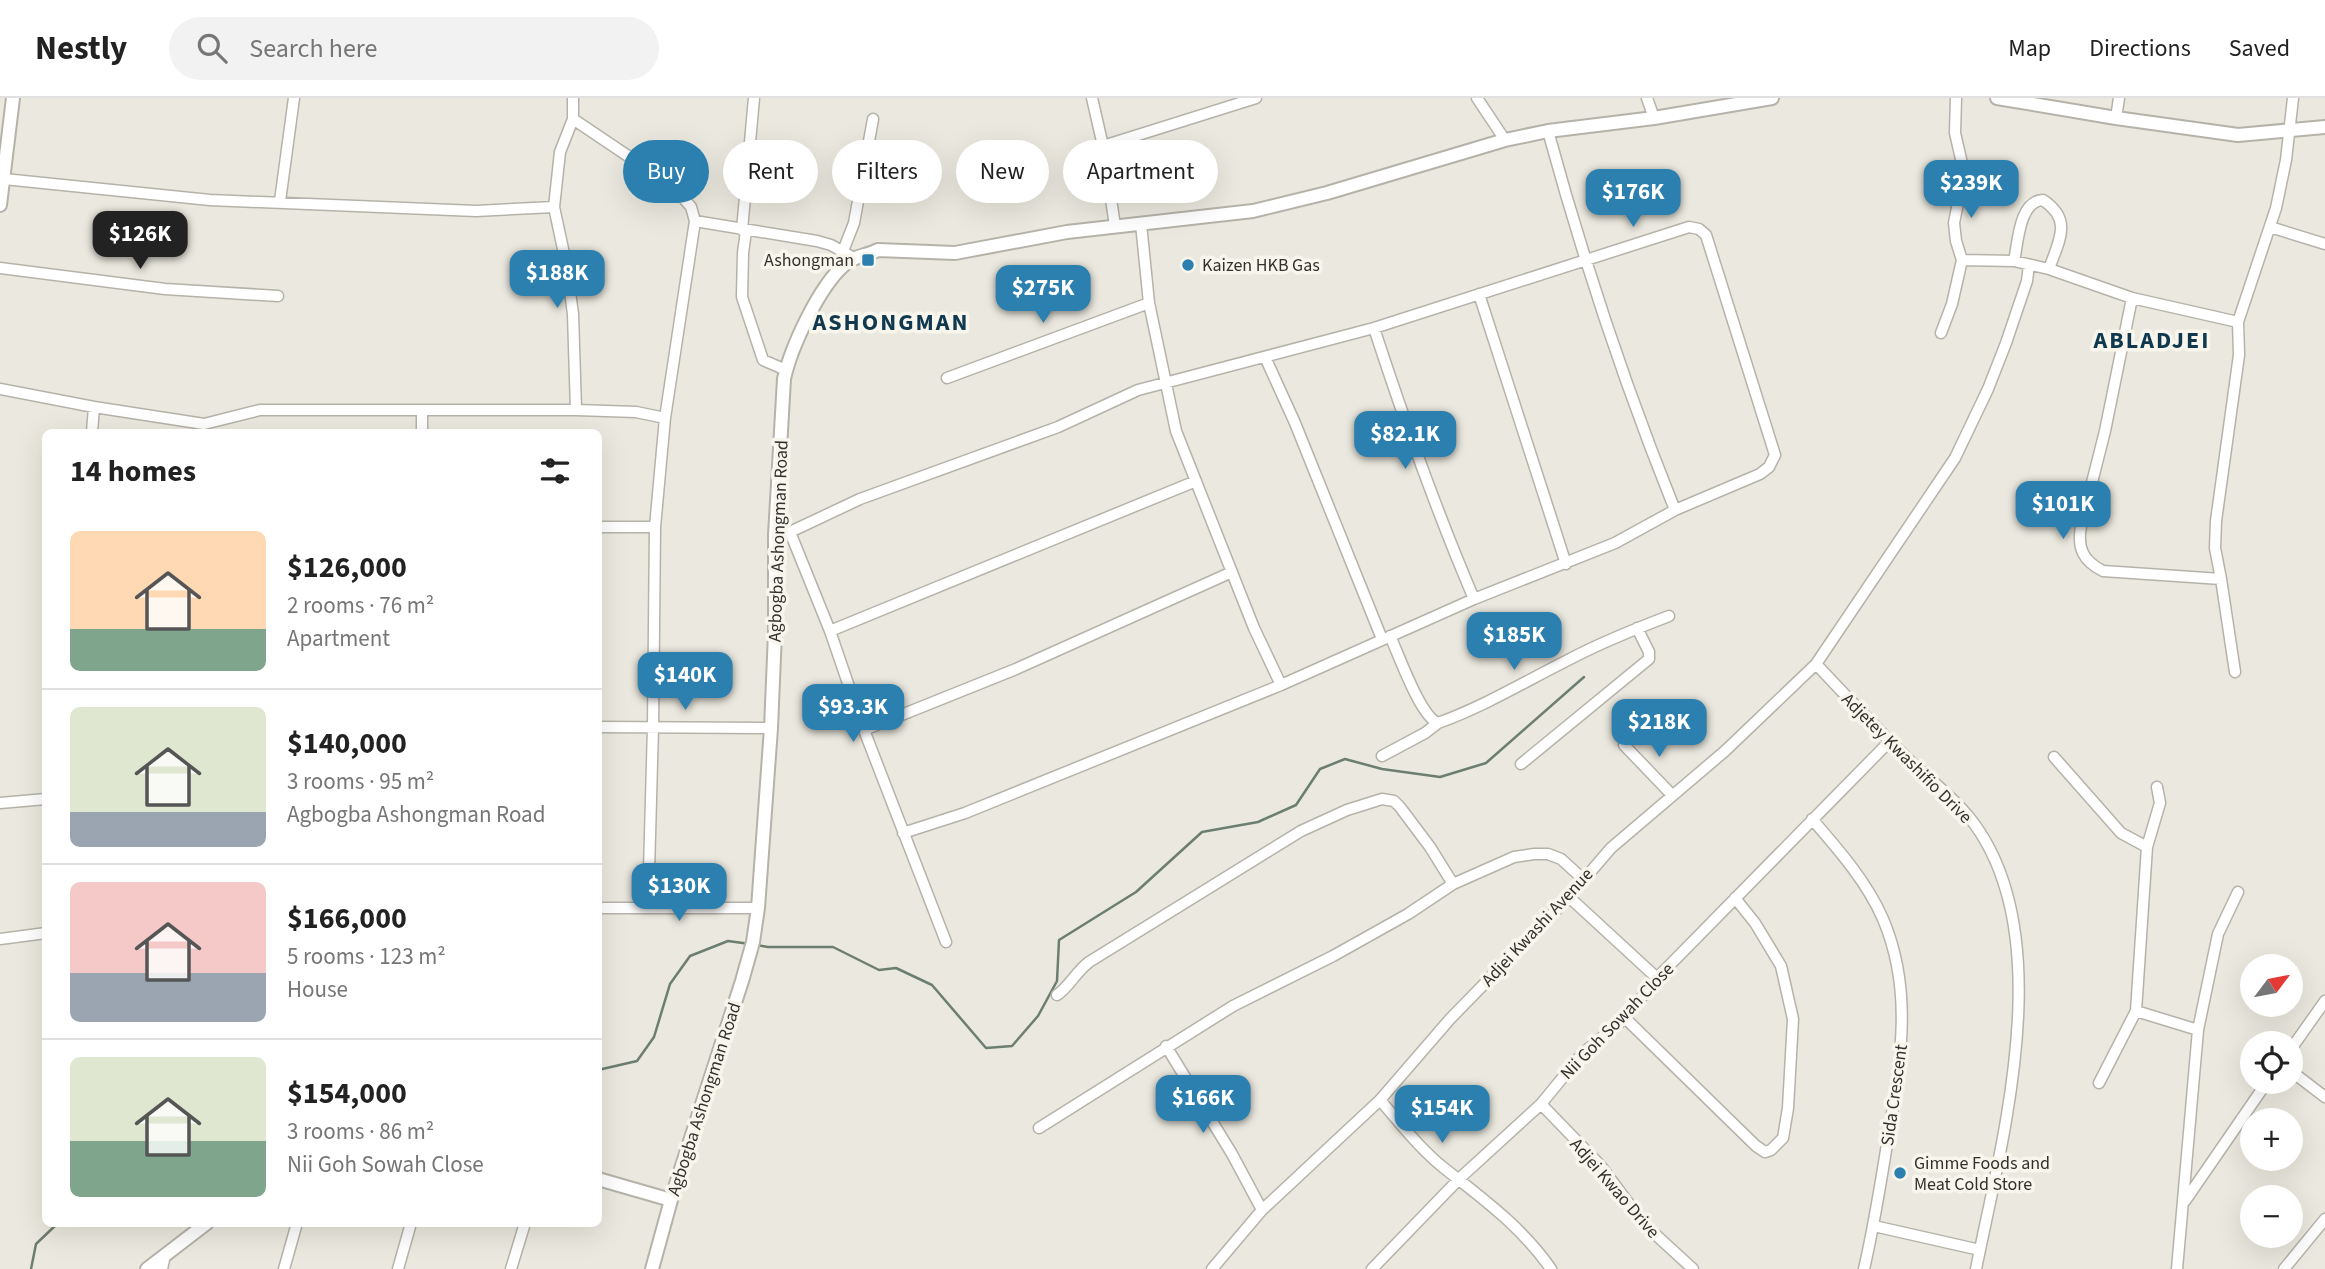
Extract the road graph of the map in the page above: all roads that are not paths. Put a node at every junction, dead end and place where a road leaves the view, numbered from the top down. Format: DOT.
graph roads {
  1 [pos="13,98"];
  2 [pos="294,98"];
  3 [pos="573,98"];
  4 [pos="754,98"];
  5 [pos="1091,98"];
  6 [pos="1233,98"];
  7 [pos="1256,98"];
  8 [pos="1477,98"];
  9 [pos="1647,98"];
  10 [pos="1770,98"];
  11 [pos="1956,98"];
  12 [pos="1997,98"];
  13 [pos="2119,98"];
  14 [pos="2293,98"];
  15 [pos="1223,108"];
  16 [pos="1654,118"];
  17 [pos="2116,118"];
  18 [pos="573,119"];
  19 [pos="873,119"];
  20 [pos="2325,127"];
  21 [pos="1548,131"];
  22 [pos="2289,132"];
  23 [pos="1102,140"];
  24 [pos="1122,140"];
  25 [pos="1505,140"];
  26 [pos="4,179"];
  27 [pos="280,201"];
  28 [pos="1112,203"];
  29 [pos="0,205"];
  30 [pos="554,207"];
  31 [pos="695,221"];
  32 [pos="1141,224"];
  33 [pos="1115,226"];
  34 [pos="2270,227"];
  35 [pos="744,231"];
  36 [pos="2325,244"];
  37 [pos="848,255"];
  38 [pos="1587,260"];
  39 [pos="1962,260"];
  40 [pos="2014,261"];
  41 [pos="2029,265"];
  42 [pos="0,268"];
  43 [pos="2049,268"];
  44 [pos="1479,294"];
  45 [pos="278,296"];
  46 [pos="2132,298"];
  47 [pos="1149,303"];
  48 [pos="2238,322"];
  49 [pos="1374,328"];
  50 [pos="1941,333"];
  51 [pos="1265,357"];
  52 [pos="786,370"];
  53 [pos="947,378"];
  54 [pos="1166,383"];
  55 [pos="0,389"];
  56 [pos="94,407"];
  57 [pos="576,410"];
  58 [pos="422,411"];
  59 [pos="665,418"];
  60 [pos="204,428"];
  61 [pos="92,429"];
  62 [pos="422,429"];
  63 [pos="1196,481"];
  64 [pos="1675,510"];
  65 [pos="602,527"];
  66 [pos="655,527"];
  67 [pos="790,532"];
  68 [pos="775,535"];
  69 [pos="1566,564"];
  70 [pos="1232,572"];
  71 [pos="2221,579"];
  72 [pos="1474,599"];
  73 [pos="1669,616"];
  74 [pos="1637,628"];
  75 [pos="830,631"];
  76 [pos="1386,637"];
  77 [pos="1816,664"];
  78 [pos="2235,671"];
  79 [pos="1281,685"];
  80 [pos="1438,723"];
  81 [pos="602,727"];
  82 [pos="653,727"];
  83 [pos="771,728"];
  84 [pos="864,730"];
  85 [pos="1890,741"];
  86 [pos="1624,745"];
  87 [pos="1382,756"];
  88 [pos="2054,757"];
  89 [pos="1521,764"];
  90 [pos="2157,787"];
  91 [pos="1672,795"];
  92 [pos="42,799"];
  93 [pos="0,803"];
  94 [pos="1812,819"];
  95 [pos="903,833"];
  96 [pos="2147,847"];
  97 [pos="1583,879"];
  98 [pos="1453,884"];
  99 [pos="2238,892"];
  100 [pos="1569,897"];
  101 [pos="1735,898"];
  102 [pos="648,907"];
  103 [pos="602,908"];
  104 [pos="758,908"];
  105 [pos="42,934"];
  106 [pos="0,939"];
  107 [pos="946,942"];
  108 [pos="1657,978"];
  109 [pos="1057,995"];
  110 [pos="2325,1001"];
  111 [pos="2136,1011"];
  112 [pos="1625,1018"];
  113 [pos="2198,1030"];
  114 [pos="2303,1032"];
  115 [pos="1166,1046"];
  116 [pos="2303,1080"];
  117 [pos="2099,1083"];
  118 [pos="2259,1094"];
  119 [pos="2325,1097"];
  120 [pos="1380,1100"];
  121 [pos="1541,1104"];
  122 [pos="1039,1129"];
  123 [pos="1460,1178"];
  124 [pos="602,1180"];
  125 [pos="671,1200"];
  126 [pos="2183,1205"];
  127 [pos="1262,1210"];
  128 [pos="2323,1225"];
  129 [pos="1874,1226"];
  130 [pos="202,1227"];
  131 [pos="296,1227"];
  132 [pos="410,1227"];
  133 [pos="524,1227"];
  134 [pos="1980,1250"];
  135 [pos="165,1255"];
  136 [pos="147,1269"];
  137 [pos="162,1269"];
  138 [pos="284,1269"];
  139 [pos="398,1269"];
  140 [pos="511,1269"];
  141 [pos="652,1269"];
  142 [pos="1212,1269"];
  143 [pos="1372,1269"];
  144 [pos="1551,1269"];
  145 [pos="1693,1269"];
  146 [pos="1864,1269"];
  147 [pos="1976,1269"];
  148 [pos="2177,1269"];
  149 [pos="2284,1269"];
  1 -- 26 [label="street"];
  2 -- 27 [label="street"];
  3 -- 18 [label="street"];
  4 -- 35 [label="street"];
  5 -- 23 [label="street"];
  6 -- 15 [label="street"];
  7 -- 15 [label="street"];
  8 -- 25 [label="street"];
  9 -- 16 [label="street"];
  10 -- 16 [label="street"];
  11 -- 39 [label="street"];
  12 -- 17 [label="street"];
  13 -- 17 [label="street"];
  14 -- 22 [label="street"];
  15 -- 24 [label="street"];
  16 -- 21 [label="street"];
  17 -- 22 [label="street"];
  18 -- 30 [label="street"];
  18 -- 31 [label="street"];
  19 -- 37 [label="street"];
  20 -- 22 [label="street"];
  21 -- 25 [label="street"];
  21 -- 38 [label="street"];
  22 -- 34 [label="street"];
  25 -- 32 [label="street"];
  26 -- 27 [label="street"];
  26 -- 29 [label="street"];
  27 -- 30 [label="street"];
  28 -- 33 [label="street"];
  30 -- 57 [label="street"];
  31 -- 35 [label="street"];
  31 -- 59 [label="street"];
  32 -- 33 [label="street"];
  32 -- 47 [label="street"];
  33 -- 37 [label="street"];
  34 -- 36 [label="street"];
  34 -- 48 [label="street"];
  35 -- 37 [label="street"];
  35 -- 52 [label="street"];
  37 -- 52 [label="street, Agbogba Ashongman Road"];
  38 -- 44 [label="street"];
  38 -- 64 [label="street"];
  38 -- 64 [label="street"];
  39 -- 40 [label="street"];
  39 -- 50 [label="street"];
  40 -- 41 [label="street"];
  40 -- 43 [label="street"];
  41 -- 43 [label="street"];
  41 -- 77 [label="street, Adjei Kwashi Avenue"];
  42 -- 45 [label="street"];
  43 -- 46 [label="street"];
  44 -- 49 [label="street"];
  44 -- 69 [label="street"];
  46 -- 48 [label="street"];
  46 -- 71 [label="street"];
  47 -- 53 [label="street"];
  47 -- 54 [label="street"];
  48 -- 71 [label="street"];
  49 -- 51 [label="street"];
  49 -- 72 [label="street"];
  51 -- 54 [label="street"];
  51 -- 76 [label="street"];
  52 -- 68 [label="street, Agbogba Ashongman Road"];
  54 -- 63 [label="street"];
  54 -- 67 [label="street"];
  55 -- 56 [label="street"];
  56 -- 60 [label="street"];
  56 -- 61 [label="street"];
  57 -- 58 [label="street"];
  57 -- 59 [label="street"];
  58 -- 60 [label="street"];
  58 -- 62 [label="street"];
  59 -- 66 [label="street"];
  63 -- 70 [label="street"];
  63 -- 75 [label="street"];
  64 -- 69 [label="street"];
  65 -- 66 [label="street"];
  66 -- 82 [label="street"];
  67 -- 68 [label="street"];
  67 -- 75 [label="street"];
  68 -- 83 [label="street, Agbogba Ashongman Road"];
  69 -- 72 [label="street"];
  70 -- 79 [label="street"];
  70 -- 84 [label="street"];
  71 -- 78 [label="street"];
  72 -- 76 [label="street"];
  73 -- 74 [label="street"];
  74 -- 80 [label="street"];
  74 -- 89 [label="street"];
  75 -- 84 [label="street"];
  76 -- 79 [label="street"];
  76 -- 80 [label="street"];
  77 -- 85 [label="street, Adjetey Kwashifio Drive"];
  77 -- 91 [label="street, Adjei Kwashi Avenue"];
  79 -- 95 [label="street"];
  80 -- 87 [label="street"];
  81 -- 82 [label="street"];
  82 -- 83 [label="street"];
  82 -- 102 [label="street"];
  83 -- 104 [label="street, Agbogba Ashongman Road"];
  84 -- 95 [label="street"];
  85 -- 94 [label="street, Nii Goh Sowah Close"];
  85 -- 134 [label="street, Adjetey Kwashifio Drive"];
  86 -- 91 [label="street"];
  88 -- 96 [label="street"];
  90 -- 96 [label="street"];
  91 -- 97 [label="street, Adjei Kwashi Avenue"];
  92 -- 93 [label="street"];
  94 -- 101 [label="street, Nii Goh Sowah Close"];
  94 -- 129 [label="street, Sida Crescent"];
  95 -- 107 [label="street"];
  96 -- 111 [label="street"];
  97 -- 98 [label="street"];
  97 -- 100 [label="street, Adjei Kwashi Avenue"];
  98 -- 109 [label="street"];
  98 -- 115 [label="street"];
  99 -- 113 [label="street"];
  100 -- 108 [label="street"];
  100 -- 120 [label="street, Adjei Kwashi Avenue"];
  101 -- 108 [label="street, Nii Goh Sowah Close"];
  101 -- 112 [label="street"];
  102 -- 103 [label="street"];
  102 -- 104 [label="street"];
  104 -- 125 [label="street, Agbogba Ashongman Road"];
  105 -- 106 [label="street"];
  108 -- 112 [label="street, Nii Goh Sowah Close"];
  110 -- 114 [label="street"];
  111 -- 113 [label="street"];
  111 -- 117 [label="street"];
  112 -- 121 [label="street, Nii Goh Sowah Close"];
  113 -- 126 [label="street"];
  115 -- 122 [label="street"];
  115 -- 127 [label="street"];
  116 -- 119 [label="street"];
  118 -- 126 [label="street"];
  120 -- 123 [label="street"];
  120 -- 127 [label="street, Adjei Kwashi Avenue"];
  121 -- 123 [label="street, Nii Goh Sowah Close"];
  121 -- 145 [label="street, Adjei Kwao Drive"];
  123 -- 143 [label="street, Nii Goh Sowah Close"];
  123 -- 144 [label="street"];
  124 -- 125 [label="street"];
  125 -- 141 [label="street, Agbogba Ashongman Road"];
  126 -- 148 [label="street"];
  127 -- 142 [label="street, Adjei Kwashi Avenue"];
  128 -- 149 [label="street"];
  129 -- 134 [label="street"];
  129 -- 146 [label="street, Sida Crescent"];
  130 -- 135 [label="street"];
  131 -- 138 [label="street"];
  132 -- 139 [label="street"];
  133 -- 140 [label="street"];
  134 -- 147 [label="street, Adjetey Kwashifio Drive"];
  135 -- 136 [label="street"];
  135 -- 137 [label="street"];
}
